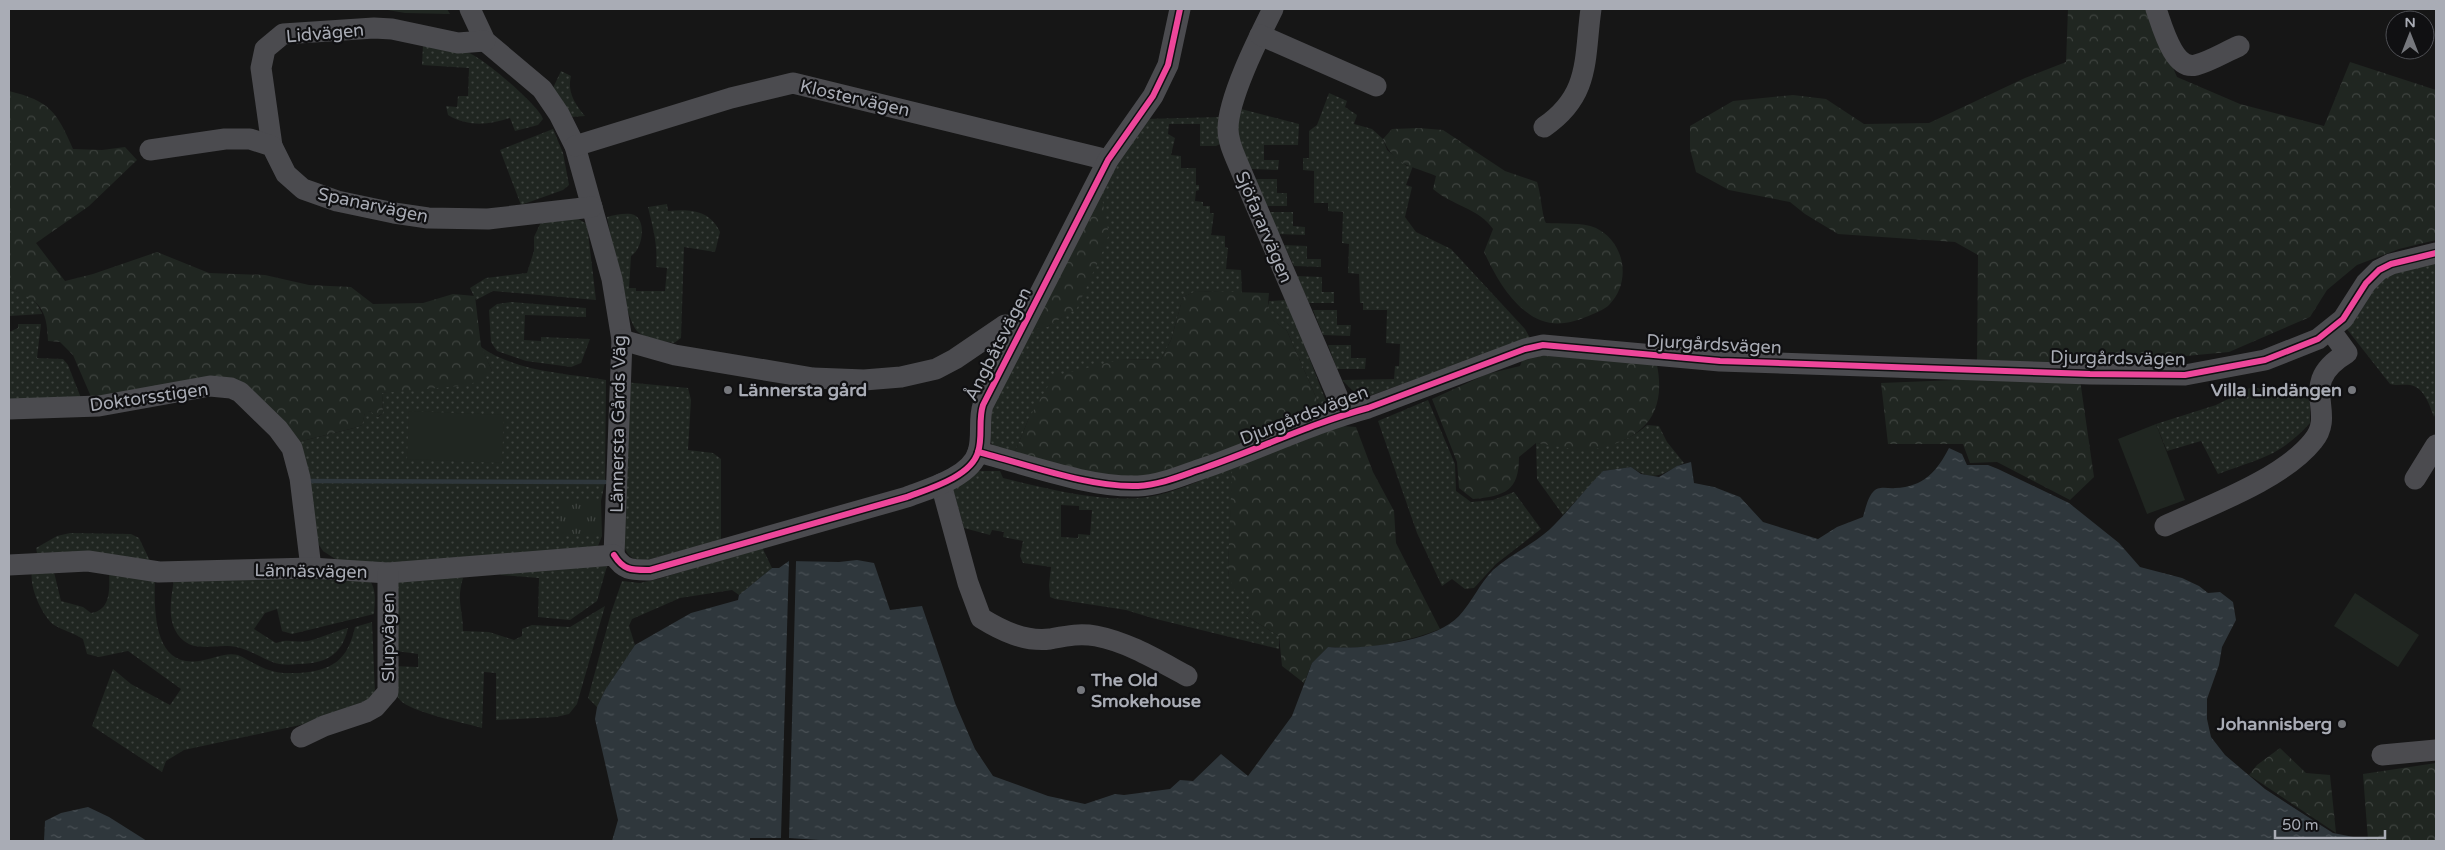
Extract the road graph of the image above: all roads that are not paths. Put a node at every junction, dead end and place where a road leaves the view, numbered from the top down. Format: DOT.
graph roads {
  1 [pos="470,9"];
  2 [pos="1180,9"];
  3 [pos="1273,9"];
  4 [pos="1591,9"];
  5 [pos="2156,9"];
  6 [pos="1260,35"];
  7 [pos="485,41"];
  8 [pos="2240,46"];
  9 [pos="1376,86"];
  10 [pos="1544,127"];
  11 [pos="272,146"];
  12 [pos="575,146"];
  13 [pos="150,150"];
  14 [pos="1108,160"];
  15 [pos="592,207"];
  16 [pos="2436,253"];
  17 [pos="1022,326"];
  18 [pos="2331,331"];
  19 [pos="622,340"];
  20 [pos="9,409"];
  21 [pos="1345,414"];
  22 [pos="2436,445"];
  23 [pos="978,452"];
  24 [pos="2415,479"];
  25 [pos="941,484"];
  26 [pos="2165,526"];
  27 [pos="614,555"];
  28 [pos="9,565"];
  29 [pos="311,568"];
  30 [pos="388,573"];
  31 [pos="1188,676"];
  32 [pos="301,737"];
  33 [pos="2436,750"];
  34 [pos="2382,755"];
  1 -- 7 [label="street, Lännersta Gårds Väg"];
  2 -- 14 [label="street, Ångbåtsvägen"];
  3 -- 6 [label="street, Sjöfararvägen"];
  4 -- 10 [label="street"];
  5 -- 8 [label="street"];
  6 -- 9 [label="street"];
  6 -- 21 [label="street, Sjöfararvägen"];
  7 -- 11 [label="street, Lidvägen"];
  7 -- 12 [label="street, Lännersta Gårds Väg"];
  11 -- 13 [label="street"];
  11 -- 15 [label="street, Spanarvägen"];
  12 -- 14 [label="street, Klostervägen"];
  12 -- 15 [label="street, Lännersta Gårds Väg"];
  14 -- 17 [label="street, Ångbåtsvägen"];
  15 -- 19 [label="street, Lännersta Gårds Väg"];
  16 -- 18 [label="street, Djurgårdsvägen"];
  17 -- 19 [label="street"];
  17 -- 23 [label="street, Ångbåtsvägen"];
  18 -- 21 [label="street, Djurgårdsvägen"];
  18 -- 26 [label="street"];
  19 -- 27 [label="street, Lännersta Gårds Väg"];
  20 -- 29 [label="street, Doktorsstigen"];
  21 -- 23 [label="street, Djurgårdsvägen"];
  22 -- 24 [label="street"];
  23 -- 25 [label="street"];
  25 -- 27 [label="street"];
  25 -- 31 [label="street"];
  27 -- 30 [label="street, Lännäsvägen"];
  28 -- 29 [label="street, Lännäsvägen"];
  29 -- 30 [label="street, Lännäsvägen"];
  30 -- 32 [label="street, Slupvägen"];
  33 -- 34 [label="street"];
}
